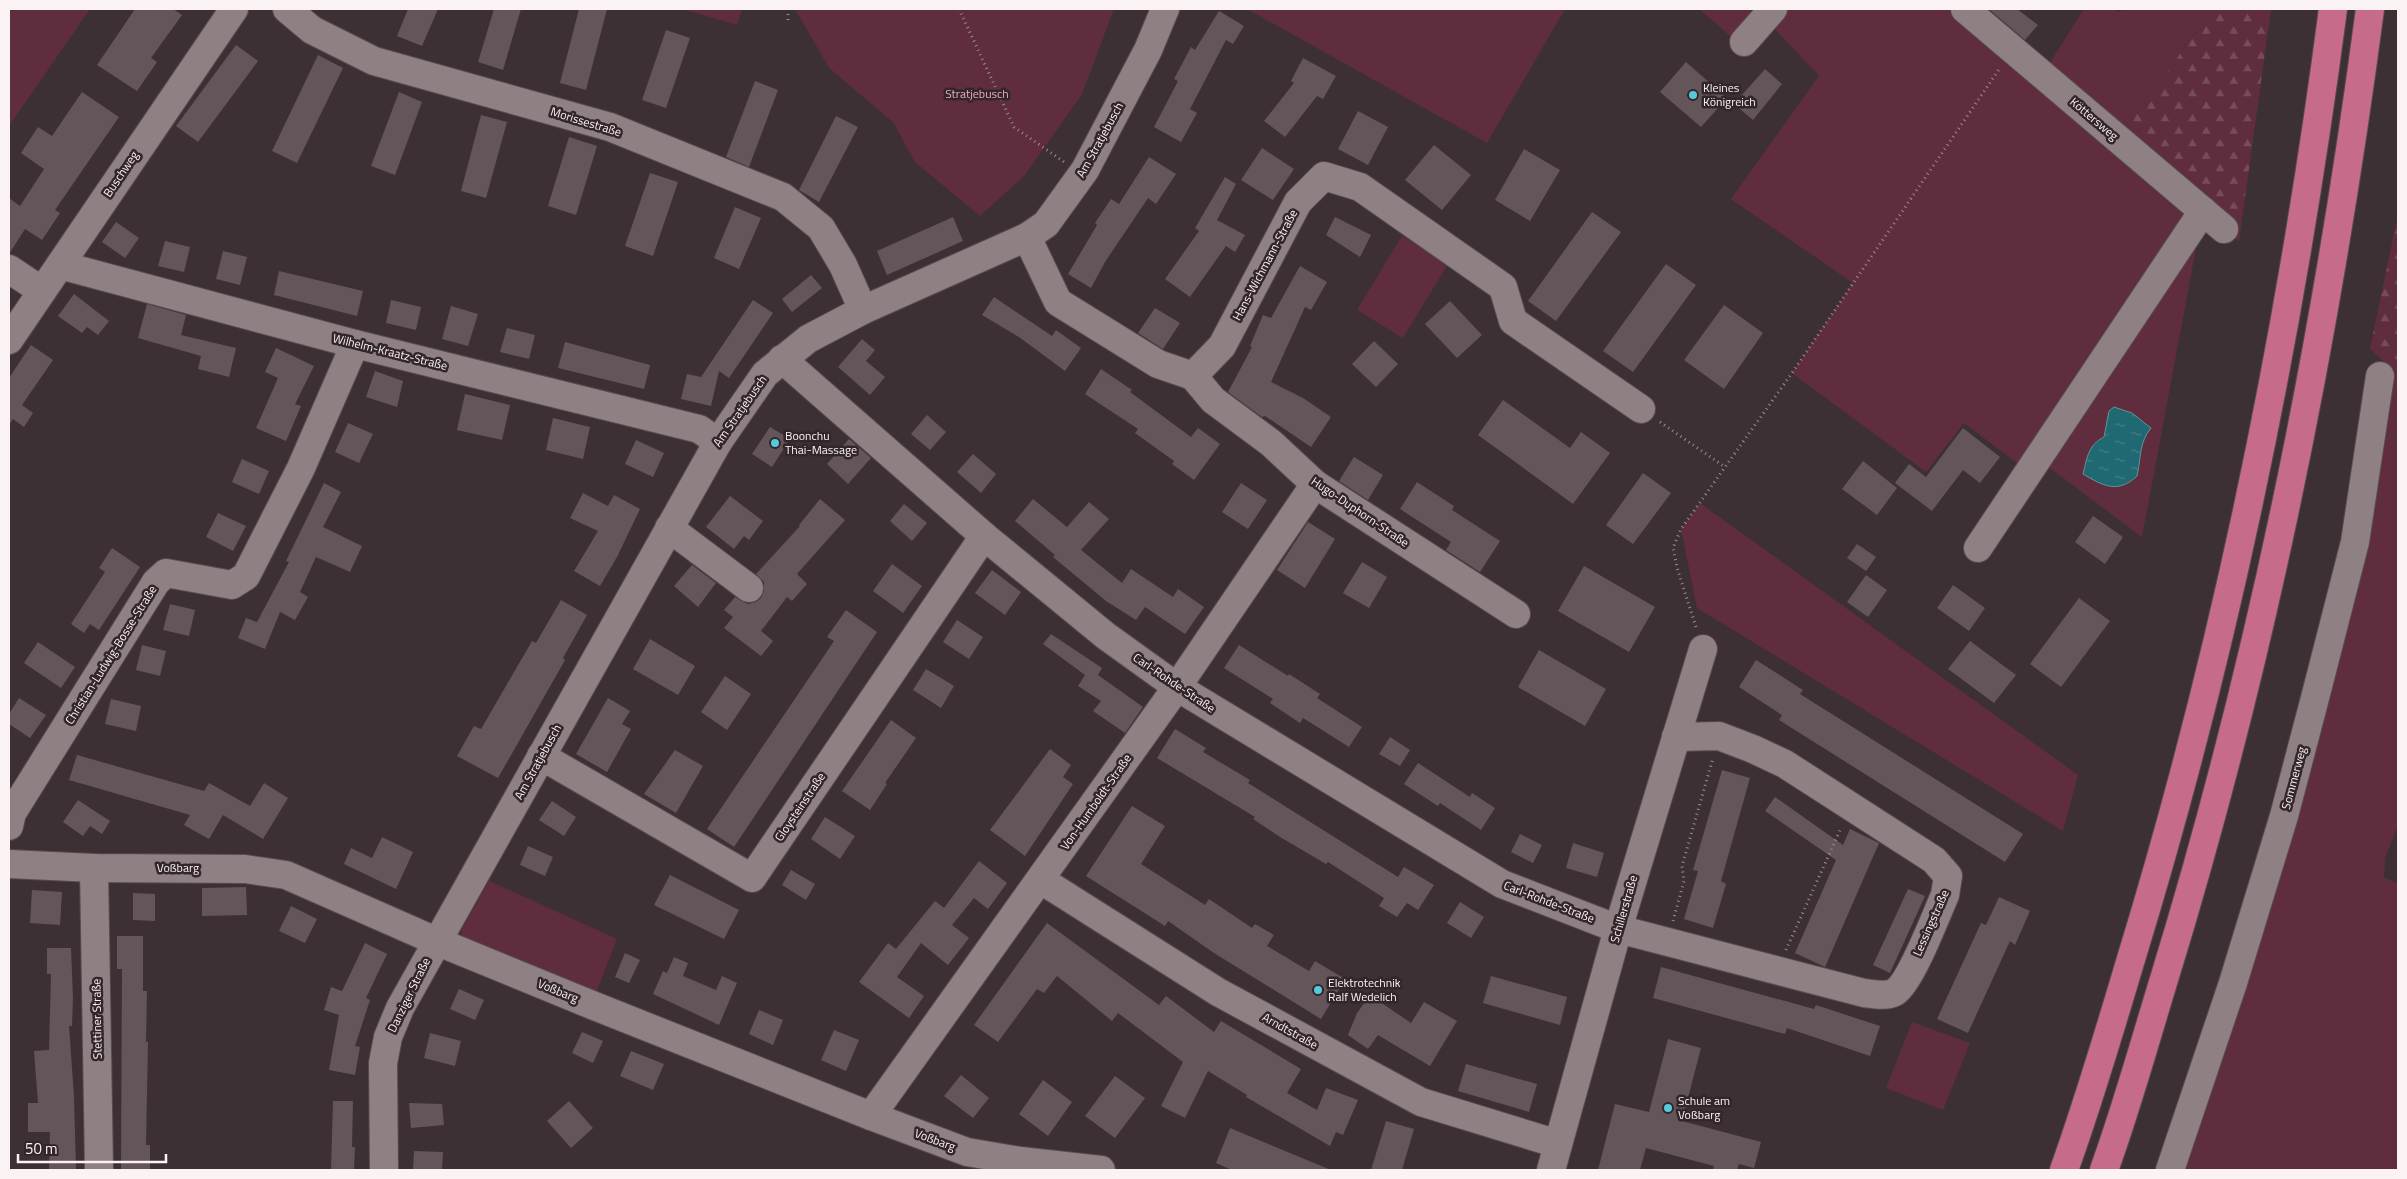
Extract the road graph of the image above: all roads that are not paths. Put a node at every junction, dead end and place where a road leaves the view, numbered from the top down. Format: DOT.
graph roads {
  1 [pos="234,9"];
  2 [pos="287,9"];
  3 [pos="1165,9"];
  4 [pos="1773,9"];
  5 [pos="1966,9"];
  6 [pos="2333,9"];
  7 [pos="2370,9"];
  8 [pos="1744,42"];
  9 [pos="2203,211"];
  10 [pos="2224,229"];
  11 [pos="1027,237"];
  12 [pos="60,265"];
  13 [pos="9,270"];
  14 [pos="42,291"];
  15 [pos="863,310"];
  16 [pos="9,340"];
  17 [pos="355,344"];
  18 [pos="782,359"];
  19 [pos="1193,376"];
  20 [pos="2380,376"];
  21 [pos="1641,409"];
  22 [pos="718,442"];
  23 [pos="1315,484"];
  24 [pos="670,528"];
  25 [pos="984,536"];
  26 [pos="1978,548"];
  27 [pos="749,588"];
  28 [pos="1516,614"];
  29 [pos="1703,649"];
  30 [pos="1177,687"];
  31 [pos="1676,737"];
  32 [pos="541,756"];
  33 [pos="9,826"];
  34 [pos="9,864"];
  35 [pos="94,868"];
  36 [pos="1041,880"];
  37 [pos="1618,929"];
  38 [pos="436,941"];
  39 [pos="871,1116"];
  40 [pos="1558,1144"];
  41 [pos="1052,1167"];
  42 [pos="99,1170"];
  43 [pos="384,1170"];
  44 [pos="1101,1170"];
  45 [pos="1551,1170"];
  46 [pos="2064,1170"];
  47 [pos="2104,1170"];
  48 [pos="2170,1170"];
  1 -- 12 [label="street, Buschweg"];
  2 -- 15 [label="street, Morissestraße"];
  3 -- 11 [label="street, Am Stratjebusch"];
  4 -- 8 [label="street"];
  5 -- 9 [label="street, Köttersweg"];
  6 -- 46 [label="highway"];
  7 -- 47 [label="highway"];
  9 -- 10 [label="street, Köttersweg"];
  9 -- 26 [label="street"];
  11 -- 15 [label="street, Am Stratjebusch"];
  11 -- 19 [label="street"];
  12 -- 14 [label="street, Buschweg"];
  12 -- 17 [label="street, Wilhelm-Kraatz-Straße"];
  13 -- 14 [label="street"];
  14 -- 16 [label="street, Buschweg"];
  15 -- 18 [label="street, Am Stratjebusch"];
  17 -- 22 [label="street, Wilhelm-Kraatz-Straße"];
  17 -- 33 [label="street, Christian-Ludwig-Bosse-Straße"];
  18 -- 22 [label="street, Am Stratjebusch"];
  18 -- 25 [label="street, Carl-Rohde-Straße"];
  19 -- 21 [label="street, Hans-Wichmann-Straße"];
  19 -- 23 [label="street, Hugo-Duphorn-Straße"];
  20 -- 48 [label="street, Sommerweg"];
  22 -- 24 [label="street, Am Stratjebusch"];
  23 -- 28 [label="street, Hugo-Duphorn-Straße"];
  23 -- 30 [label="street, Von-Humboldt-Straße"];
  24 -- 27 [label="street"];
  24 -- 32 [label="street, Am Stratjebusch"];
  25 -- 30 [label="street, Carl-Rohde-Straße"];
  25 -- 32 [label="street, Gloysteinstraße"];
  29 -- 31 [label="street, Schillerstraße"];
  30 -- 36 [label="street, Von-Humboldt-Straße"];
  30 -- 37 [label="street, Carl-Rohde-Straße"];
  31 -- 37 [label="street, Schillerstraße"];
  31 -- 37 [label="street, Lessingstraße"];
  32 -- 38 [label="street, Am Stratjebusch"];
  34 -- 35 [label="street, Voßbarg"];
  35 -- 38 [label="street, Voßbarg"];
  35 -- 42 [label="street, Stettiner Straße"];
  36 -- 39 [label="street, Von-Humboldt-Straße"];
  36 -- 40 [label="street, Arndtstraße"];
  37 -- 40 [label="street, Schillerstraße"];
  38 -- 39 [label="street, Voßbarg"];
  38 -- 43 [label="street, Danziger Straße"];
  39 -- 41 [label="street, Voßbarg"];
  40 -- 45 [label="street, Schillerstraße"];
  41 -- 44 [label="street, Voßbarg"];
}
